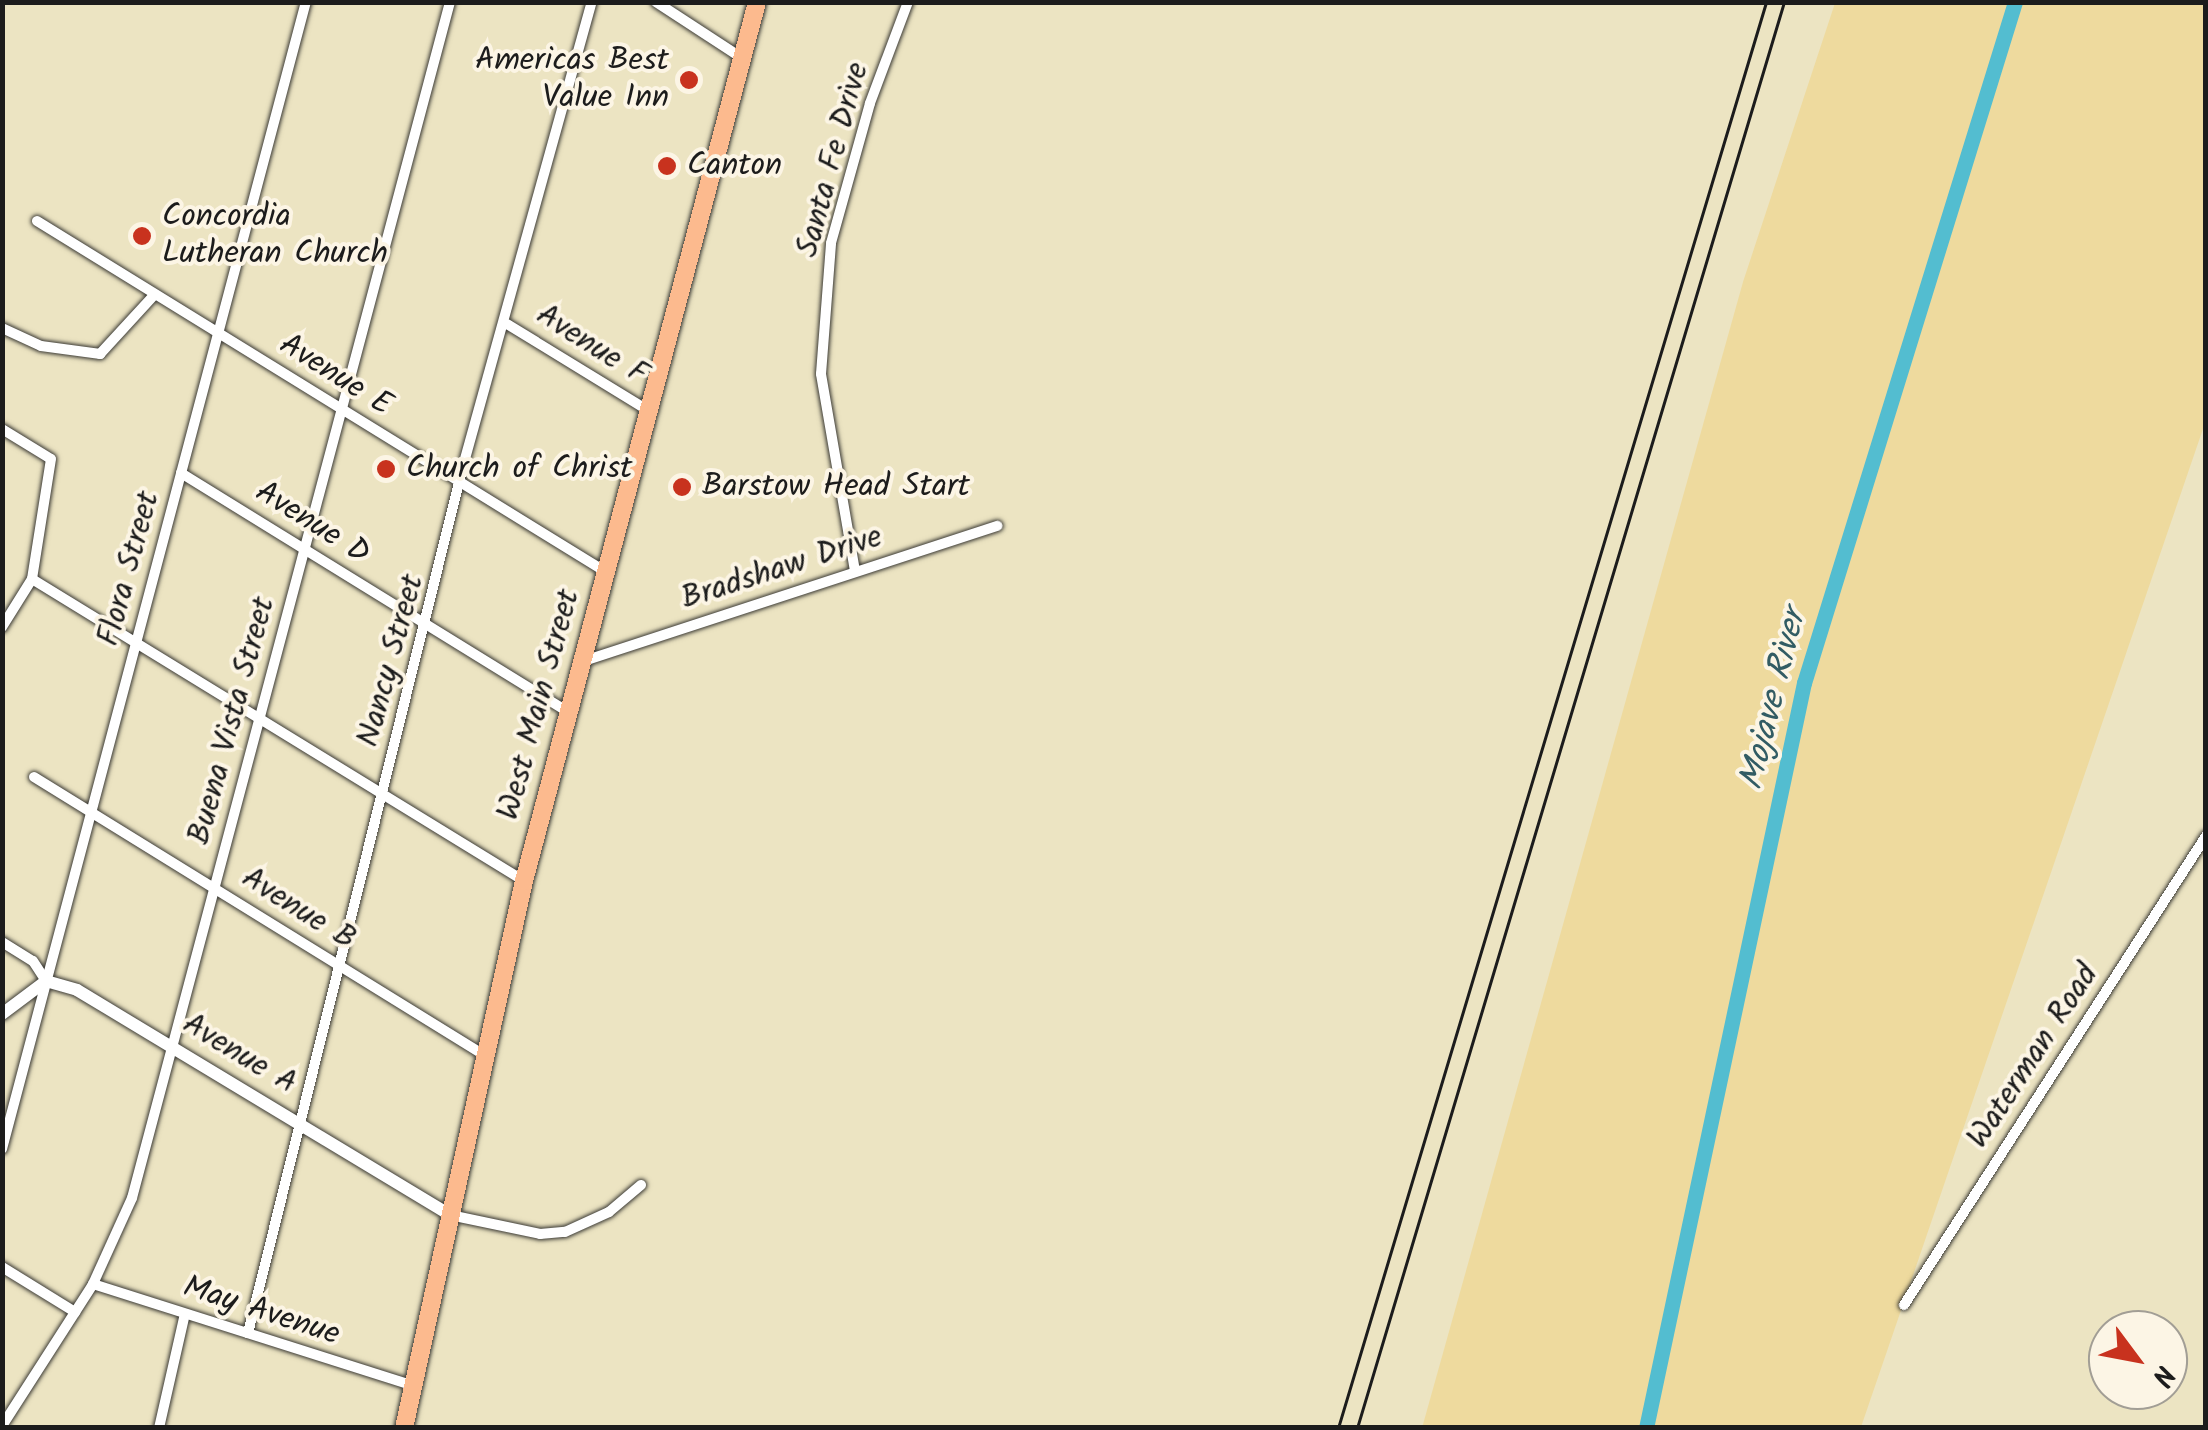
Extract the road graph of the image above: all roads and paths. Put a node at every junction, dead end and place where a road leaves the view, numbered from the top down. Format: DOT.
graph roads {
  1 [pos="306,2"];
  2 [pos="450,2"];
  3 [pos="592,2"];
  4 [pos="656,2"];
  5 [pos="756,2"];
  6 [pos="908,2"];
  7 [pos="742,58"];
  8 [pos="37,221"];
  9 [pos="155,294"];
  10 [pos="507,324"];
  11 [pos="2,328"];
  12 [pos="219,332"];
  13 [pos="340,409"];
  14 [pos="650,412"];
  15 [pos="2,429"];
  16 [pos="182,473"];
  17 [pos="459,482"];
  18 [pos="997,526"];
  19 [pos="305,550"];
  20 [pos="854,571"];
  21 [pos="606,573"];
  22 [pos="32,579"];
  23 [pos="427,625"];
  24 [pos="2,627"];
  25 [pos="136,643"];
  26 [pos="582,662"];
  27 [pos="569,713"];
  28 [pos="259,718"];
  29 [pos="34,776"];
  30 [pos="382,794"];
  31 [pos="92,812"];
  32 [pos="2206,836"];
  33 [pos="524,881"];
  34 [pos="214,887"];
  35 [pos="2,942"];
  36 [pos="337,964"];
  37 [pos="46,982"];
  38 [pos="2,1014"];
  39 [pos="172,1048"];
  40 [pos="484,1055"];
  41 [pos="295,1122"];
  42 [pos="2,1149"];
  43 [pos="642,1185"];
  44 [pos="450,1215"];
  45 [pos="2,1267"];
  46 [pos="93,1284"];
  47 [pos="1904,1305"];
  48 [pos="75,1312"];
  49 [pos="186,1314"];
  50 [pos="248,1334"];
  51 [pos="414,1386"];
  52 [pos="2,1426"];
  53 [pos="160,1428"];
  54 [pos="404,1428"];
  1 -- 12 [label="street, Flora Street"];
  2 -- 13 [label="street, Buena Vista Street"];
  3 -- 10 [label="street, Nancy Street"];
  4 -- 7 [label="street"];
  5 -- 7 [label="main road, West Main Street"];
  6 -- 20 [label="street, Santa Fe Drive"];
  7 -- 14 [label="main road, West Main Street"];
  8 -- 9 [label="street, Avenue E"];
  9 -- 11 [label="street"];
  9 -- 12 [label="street, Avenue E"];
  10 -- 14 [label="street, Avenue F"];
  10 -- 17 [label="street, Nancy Street"];
  12 -- 13 [label="street, Avenue E"];
  12 -- 16 [label="street, Flora Street"];
  13 -- 17 [label="street, Avenue E"];
  13 -- 19 [label="street, Buena Vista Street"];
  14 -- 21 [label="main road, West Main Street"];
  15 -- 22 [label="street"];
  16 -- 19 [label="street, Avenue D"];
  16 -- 25 [label="street, Flora Street"];
  17 -- 21 [label="street, Avenue E"];
  17 -- 23 [label="street, Nancy Street"];
  18 -- 20 [label="street, Bradshaw Drive"];
  19 -- 23 [label="street, Avenue D"];
  19 -- 28 [label="street, Buena Vista Street"];
  20 -- 26 [label="street, Bradshaw Drive"];
  21 -- 26 [label="main road, West Main Street"];
  22 -- 24 [label="street"];
  22 -- 25 [label="street"];
  23 -- 27 [label="street, Avenue D"];
  23 -- 30 [label="street, Nancy Street"];
  25 -- 28 [label="street"];
  25 -- 31 [label="street, Flora Street"];
  26 -- 27 [label="main road, West Main Street"];
  27 -- 33 [label="main road, West Main Street"];
  28 -- 30 [label="street"];
  28 -- 34 [label="street, Buena Vista Street"];
  29 -- 31 [label="street, Avenue B"];
  30 -- 33 [label="street"];
  30 -- 36 [label="street, Nancy Street"];
  31 -- 34 [label="street, Avenue B"];
  31 -- 37 [label="street, Flora Street"];
  32 -- 47 [label="street, Waterman Road"];
  33 -- 40 [label="main road, West Main Street"];
  34 -- 36 [label="street, Avenue B"];
  34 -- 39 [label="street, Buena Vista Street"];
  35 -- 37 [label="street, Avenue A"];
  36 -- 40 [label="street, Avenue B"];
  36 -- 41 [label="street, Nancy Street"];
  37 -- 38 [label="street"];
  37 -- 39 [label="street, Avenue A"];
  37 -- 42 [label="street, Flora Street"];
  39 -- 41 [label="street, Avenue A"];
  39 -- 46 [label="street, Buena Vista Street"];
  40 -- 44 [label="main road, West Main Street"];
  41 -- 44 [label="street, Avenue A"];
  41 -- 50 [label="street, Nancy Street"];
  43 -- 44 [label="street"];
  44 -- 51 [label="main road, West Main Street"];
  45 -- 48 [label="street"];
  46 -- 48 [label="street, Buena Vista Street"];
  46 -- 49 [label="street, May Avenue"];
  48 -- 52 [label="street, Buena Vista Street"];
  49 -- 50 [label="street, May Avenue"];
  49 -- 53 [label="street"];
  50 -- 51 [label="street, May Avenue"];
  51 -- 54 [label="main road, West Main Street"];
}
